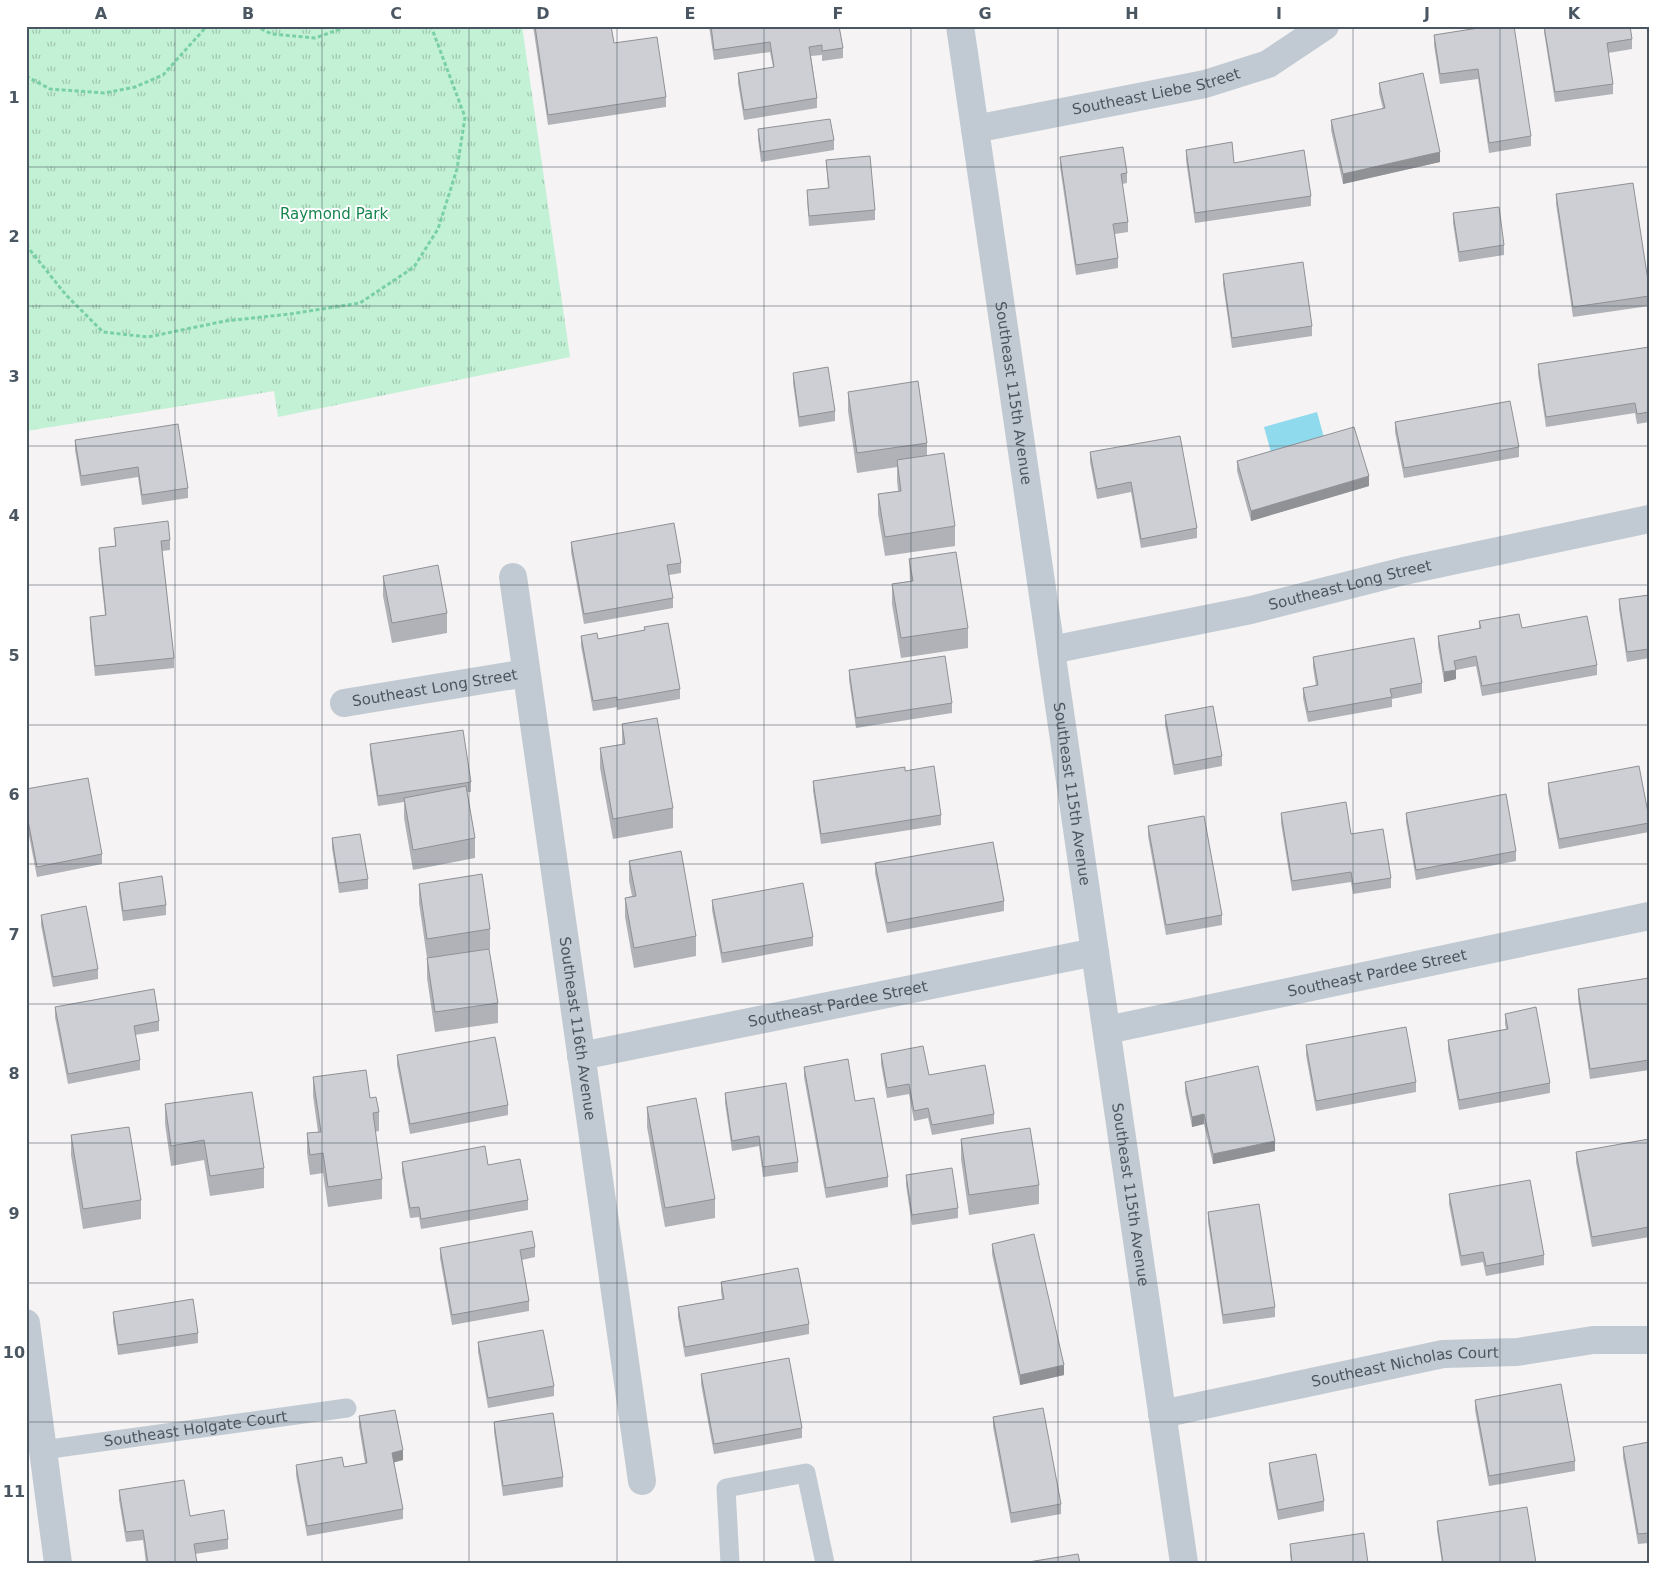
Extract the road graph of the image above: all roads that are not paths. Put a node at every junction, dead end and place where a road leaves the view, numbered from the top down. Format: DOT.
graph roads {
  1 [pos="960,26"];
  2 [pos="1326,26"];
  3 [pos="975,128"];
  4 [pos="1649,519"];
  5 [pos="512,577"];
  6 [pos="1051,650"];
  7 [pos="526,673"];
  8 [pos="344,703"];
  9 [pos="1649,916"];
  10 [pos="1095,952"];
  11 [pos="1106,1030"];
  12 [pos="581,1056"];
  13 [pos="26,1323"];
  14 [pos="1649,1340"];
  15 [pos="347,1408"];
  16 [pos="1162,1414"];
  17 [pos="43,1450"];
  18 [pos="642,1481"];
  19 [pos="58,1563"];
  20 [pos="730,1563"];
  21 [pos="825,1563"];
  22 [pos="1184,1563"];
  1 -- 3 [label="street, Southeast 115th Avenue"];
  2 -- 3 [label="street, Southeast Liebe Street"];
  3 -- 6 [label="street, Southeast 115th Avenue"];
  4 -- 6 [label="street, Southeast Long Street"];
  5 -- 7 [label="street, Southeast 116th Avenue"];
  6 -- 10 [label="street, Southeast 115th Avenue"];
  7 -- 8 [label="street, Southeast Long Street"];
  7 -- 12 [label="street, Southeast 116th Avenue"];
  9 -- 11 [label="street, Southeast Pardee Street"];
  10 -- 11 [label="street, Southeast 115th Avenue"];
  10 -- 12 [label="street, Southeast Pardee Street"];
  11 -- 16 [label="street, Southeast 115th Avenue"];
  12 -- 18 [label="street, Southeast 116th Avenue"];
  13 -- 17 [label="street"];
  14 -- 16 [label="street, Southeast Nicholas Court"];
  15 -- 17 [label="lane, Southeast Holgate Court"];
  16 -- 22 [label="street, Southeast 115th Avenue"];
  17 -- 19 [label="street"];
  20 -- 21 [label="lane"];
}
